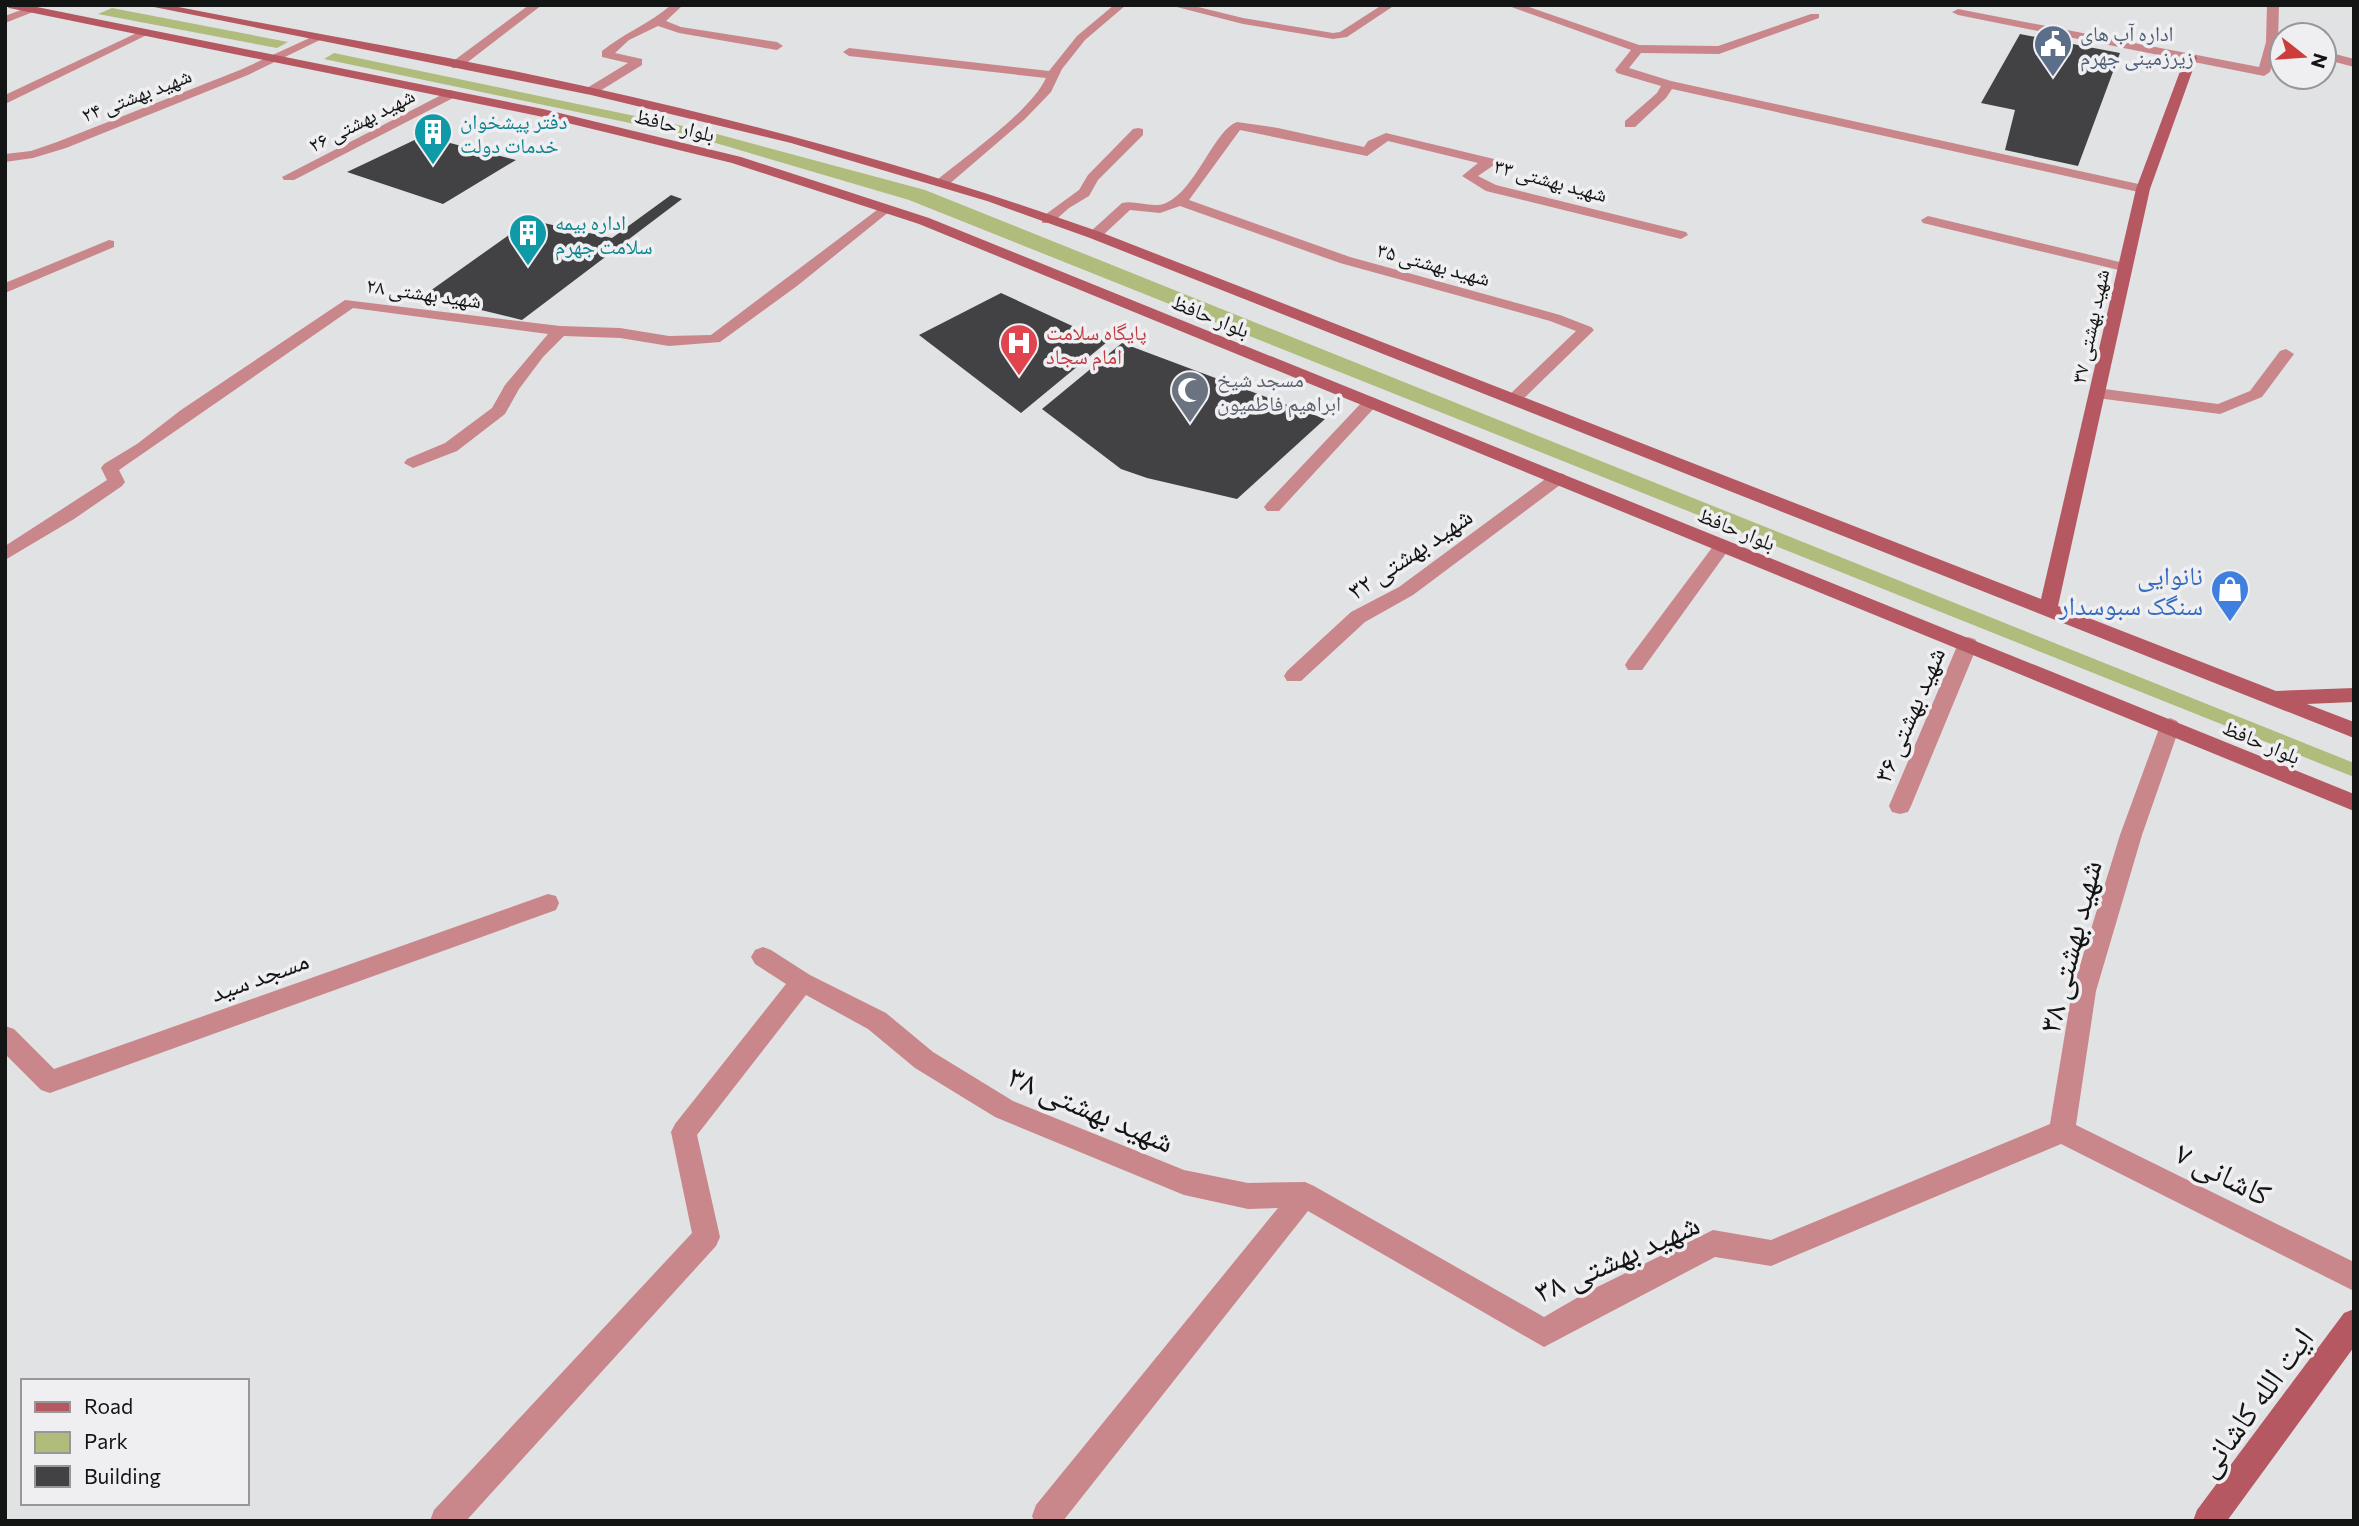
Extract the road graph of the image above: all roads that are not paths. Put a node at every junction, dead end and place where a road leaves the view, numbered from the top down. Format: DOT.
graph roads {
  1 [pos="9,5"];
  2 [pos="149,5"];
  3 [pos="537,5"];
  4 [pos="678,5"];
  5 [pos="1121,5"];
  6 [pos="1174,5"];
  7 [pos="1390,5"];
  8 [pos="1511,5"];
  9 [pos="29,10"];
  10 [pos="1958,12"];
  11 [pos="1815,16"];
  12 [pos="5,20"];
  13 [pos="658,22"];
  14 [pos="145,33"];
  15 [pos="318,38"];
  16 [pos="777,46"];
  17 [pos="1638,49"];
  18 [pos="849,52"];
  19 [pos="2191,58"];
  20 [pos="279,59"];
  21 [pos="2268,63"];
  22 [pos="456,65"];
  23 [pos="1053,75"];
  24 [pos="1668,84"];
  25 [pos="592,91"];
  26 [pos="451,94"];
  27 [pos="5,100"];
  28 [pos="1630,124"];
  29 [pos="1138,132"];
  30 [pos="5,158"];
  31 [pos="289,177"];
  32 [pos="942,183"];
  33 [pos="2143,188"];
  34 [pos="1177,200"];
  35 [pos="885,208"];
  36 [pos="1047,220"];
  37 [pos="1928,220"];
  38 [pos="1095,235"];
  39 [pos="1681,235"];
  40 [pos="109,244"];
  41 [pos="2123,267"];
  42 [pos="5,289"];
  43 [pos="560,331"];
  44 [pos="2286,354"];
  45 [pos="2096,393"];
  46 [pos="1513,400"];
  47 [pos="1371,402"];
  48 [pos="413,463"];
  49 [pos="1558,478"];
  50 [pos="1273,507"];
  51 [pos="1723,545"];
  52 [pos="5,554"];
  53 [pos="2048,609"];
  54 [pos="1968,644"];
  55 [pos="1635,665"];
  56 [pos="1294,676"];
  57 [pos="2350,692"];
  58 [pos="2275,697"];
  59 [pos="2170,726"];
  60 [pos="2354,730"];
  61 [pos="2354,803"];
  62 [pos="1900,806"];
  63 [pos="548,903"];
  64 [pos="763,957"];
  65 [pos="802,982"];
  66 [pos="5,1037"];
  67 [pos="2062,1130"];
  68 [pos="1306,1195"];
  69 [pos="2354,1277"];
  70 [pos="2354,1322"];
  71 [pos="1047,1516"];
  72 [pos="445,1521"];
  73 [pos="2208,1521"];
  1 -- 9 [label="main road, بلوار حافظ"];
  2 -- 15 [label="main road, بلوار حافظ"];
  3 -- 22 [label="street"];
  4 -- 13 [label="street"];
  5 -- 23 [label="street"];
  6 -- 7 [label="street"];
  8 -- 17 [label="street"];
  9 -- 12 [label="street"];
  9 -- 14 [label="main road, بلوار حافظ"];
  10 -- 19 [label="street"];
  11 -- 17 [label="street"];
  13 -- 16 [label="street"];
  13 -- 25 [label="street"];
  14 -- 20 [label="main road, بلوار حافظ"];
  14 -- 27 [label="street"];
  15 -- 20 [label="street, شهید بهشتی ۲۴"];
  15 -- 22 [label="main road, بلوار حافظ"];
  17 -- 24 [label="street"];
  18 -- 23 [label="street"];
  19 -- 21 [label="street"];
  19 -- 33 [label="main road, شهید بهشتی ۳۷"];
  20 -- 26 [label="main road, بلوار حافظ"];
  20 -- 30 [label="street, شهید بهشتی ۲۴"];
  22 -- 25 [label="main road, بلوار حافظ"];
  23 -- 32 [label="street"];
  24 -- 28 [label="street"];
  24 -- 33 [label="street"];
  25 -- 32 [label="main road, بلوار حافظ"];
  26 -- 31 [label="street, شهید بهشتی ۲۶"];
  26 -- 35 [label="main road, بلوار حافظ"];
  29 -- 36 [label="street"];
  32 -- 36 [label="main road, بلوار حافظ"];
  33 -- 41 [label="main road, شهید بهشتی ۳۷"];
  34 -- 38 [label="street, شهید بهشتی ۳۳"];
  34 -- 39 [label="street, شهید بهشتی ۳۳"];
  34 -- 46 [label="street, شهید بهشتی ۳۵"];
  35 -- 43 [label="street, شهید بهشتی ۲۸"];
  35 -- 47 [label="main road, بلوار حافظ"];
  36 -- 38 [label="main road, بلوار حافظ"];
  37 -- 41 [label="street"];
  38 -- 46 [label="main road, بلوار حافظ"];
  40 -- 42 [label="street"];
  41 -- 45 [label="main road, شهید بهشتی ۳۷"];
  43 -- 48 [label="street"];
  43 -- 52 [label="street, شهید بهشتی ۲۸"];
  44 -- 45 [label="street"];
  45 -- 53 [label="main road, شهید بهشتی ۳۷"];
  46 -- 53 [label="main road, بلوار حافظ"];
  47 -- 49 [label="main road, بلوار حافظ"];
  47 -- 50 [label="street"];
  49 -- 51 [label="main road, بلوار حافظ"];
  49 -- 56 [label="street, شهید بهشتی ۳۲"];
  51 -- 54 [label="main road, بلوار حافظ"];
  51 -- 55 [label="street"];
  53 -- 58 [label="main road, بلوار حافظ"];
  54 -- 59 [label="main road, بلوار حافظ"];
  54 -- 62 [label="street, شهید بهشتی ۳۶"];
  57 -- 58 [label="main road"];
  58 -- 60 [label="main road, بلوار حافظ"];
  59 -- 61 [label="main road, بلوار حافظ"];
  59 -- 67 [label="street, شهید بهشتی ۳۸"];
  63 -- 66 [label="street, مسجد سید"];
  64 -- 65 [label="street, شهید بهشتی ۳۸"];
  65 -- 68 [label="street, شهید بهشتی ۳۸"];
  65 -- 72 [label="street"];
  67 -- 68 [label="street, شهید بهشتی ۳۸"];
  67 -- 69 [label="street, کاشانی ۷"];
  68 -- 71 [label="street"];
  70 -- 73 [label="main road, ایت الله کاشانی"];
}
